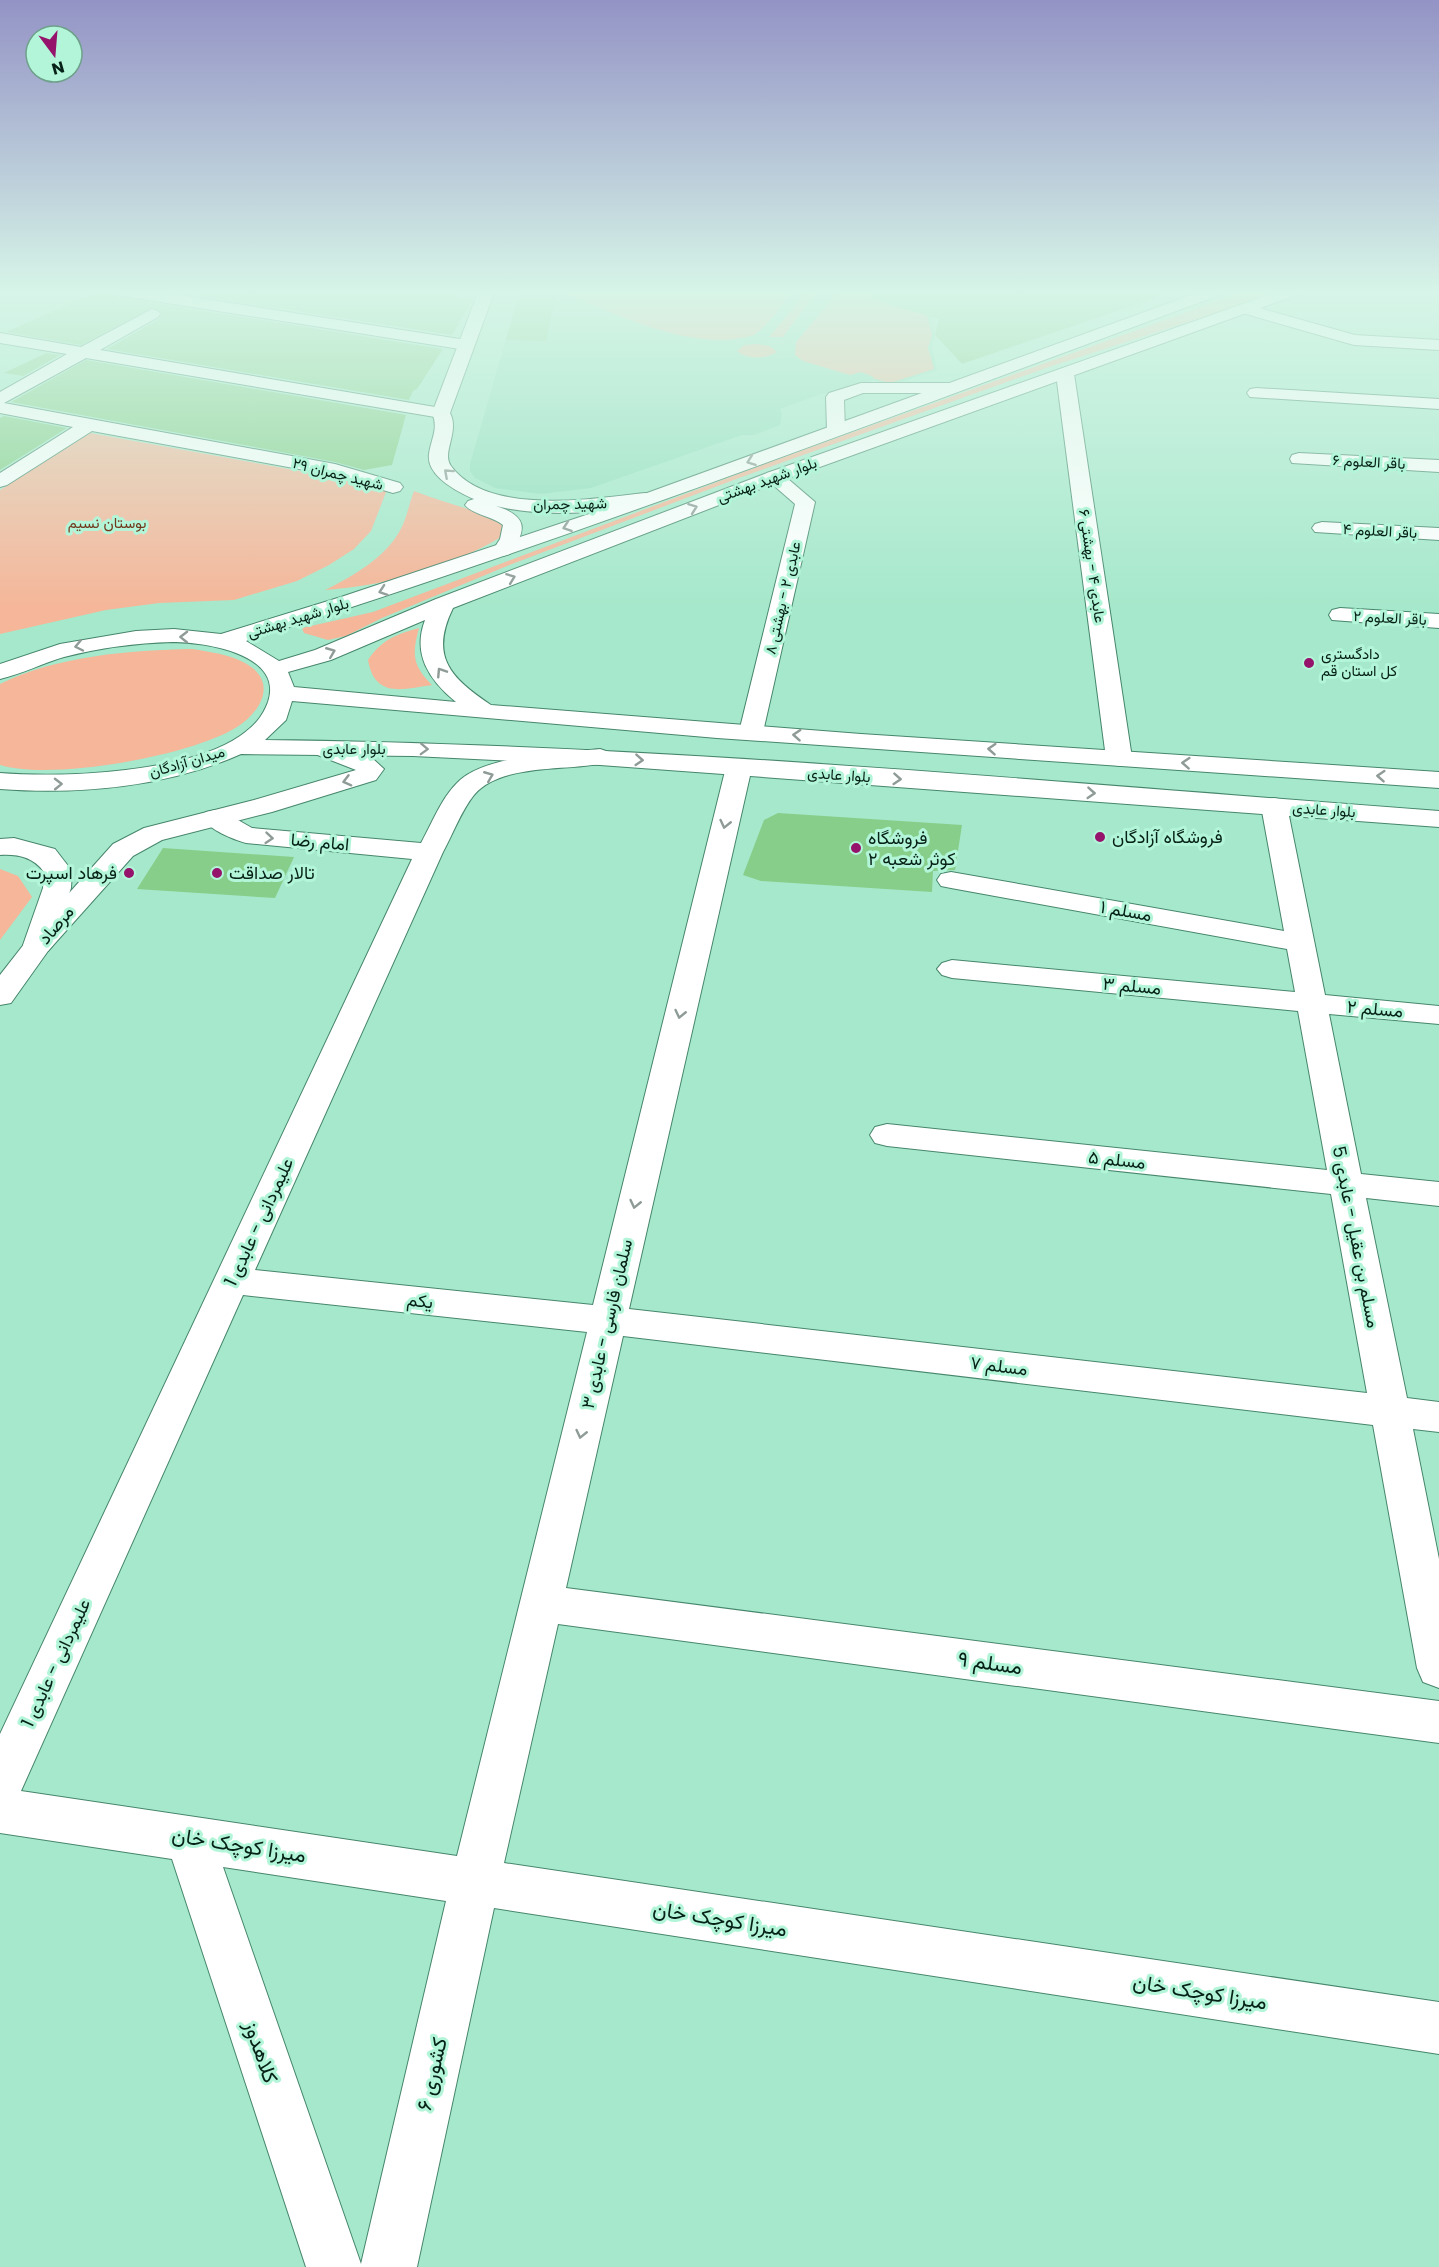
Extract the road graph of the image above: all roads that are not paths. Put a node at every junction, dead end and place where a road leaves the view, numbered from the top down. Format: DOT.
graph roads {
  1 [pos="340,396"];
  2 [pos="447,396"];
  3 [pos="838,396"];
  4 [pos="930,396"];
  5 [pos="1003,396"];
  6 [pos="1068,396"];
  7 [pos="1302,396"];
  8 [pos="1439,404"];
  9 [pos="0,408"];
  10 [pos="441,413"];
  11 [pos="90,424"];
  12 [pos="836,430"];
  13 [pos="1299,459"];
  14 [pos="420,462"];
  15 [pos="1439,466"];
  16 [pos="774,477"];
  17 [pos="0,481"];
  18 [pos="393,487"];
  19 [pos="437,489"];
  20 [pos="645,500"];
  21 [pos="1322,528"];
  22 [pos="1439,534"];
  23 [pos="503,550"];
  24 [pos="444,604"];
  25 [pos="336,607"];
  26 [pos="1340,615"];
  27 [pos="1439,621"];
  28 [pos="380,631"];
  29 [pos="222,641"];
  30 [pos="0,658"];
  31 [pos="31,660"];
  32 [pos="275,669"];
  33 [pos="0,672"];
  34 [pos="284,693"];
  35 [pos="484,711"];
  36 [pos="750,732"];
  37 [pos="239,747"];
  38 [pos="324,749"];
  39 [pos="600,757"];
  40 [pos="1119,758"];
  41 [pos="739,767"];
  42 [pos="1439,780"];
  43 [pos="12,783"];
  44 [pos="0,794"];
  45 [pos="1274,806"];
  46 [pos="215,818"];
  47 [pos="1439,819"];
  48 [pos="0,847"];
  49 [pos="429,852"];
  50 [pos="951,880"];
  51 [pos="1300,943"];
  52 [pos="38,945"];
  53 [pos="952,969"];
  54 [pos="0,996"];
  55 [pos="1311,1003"];
  56 [pos="1439,1015"];
  57 [pos="887,1135"];
  58 [pos="1346,1185"];
  59 [pos="1439,1194"];
  60 [pos="232,1281"];
  61 [pos="608,1320"];
  62 [pos="1390,1412"];
  63 [pos="1439,1417"];
  64 [pos="541,1603"];
  65 [pos="1439,1668"];
  66 [pos="1439,1722"];
  67 [pos="0,1785"];
  68 [pos="0,1810"];
  69 [pos="189,1838"];
  70 [pos="475,1881"];
  71 [pos="1439,2028"];
  72 [pos="334,2267"];
  73 [pos="389,2267"];
  1 -- 10 [label="street"];
  2 -- 10 [label="street, شهید چمران"];
  3 -- 12 [label="street"];
  4 -- 12 [label="street, بلوار شهید بهشتی"];
  5 -- 16 [label="street, بلوار شهید بهشتی"];
  6 -- 40 [label="street, عابدی ۴ - بهشتی ۶"];
  7 -- 8 [label="street"];
  9 -- 11 [label="street, شهید چمران ۲۹"];
  10 -- 14 [label="street"];
  20 -- 10 [label="street, شهید چمران, one-way"];
  11 -- 17 [label="street"];
  11 -- 18 [label="street, شهید چمران ۲۹"];
  12 -- 20 [label="street, بلوار شهید بهشتی, one-way"];
  13 -- 15 [label="street, باقر العلوم ۶"];
  24 -- 16 [label="street, بلوار شهید بهشتی, one-way"];
  16 -- 36 [label="street, عابدی ۲ - بهشتی ۸"];
  19 -- 23 [label="street"];
  20 -- 23 [label="street, بلوار شهید بهشتی, one-way"];
  21 -- 22 [label="street, باقر العلوم ۴"];
  23 -- 25 [label="street, بلوار شهید بهشتی, one-way"];
  24 -- 28 [label="street, بلوار شهید بهشتی"];
  35 -- 24 [label="street, one-way"];
  25 -- 28 [label="street"];
  25 -- 29 [label="street, بلوار شهید بهشتی"];
  26 -- 27 [label="street, باقر العلوم ۲"];
  32 -- 28 [label="street, بلوار شهید بهشتی, one-way"];
  29 -- 31 [label="street, one-way"];
  29 -- 32 [label="street"];
  30 -- 31 [label="street"];
  31 -- 33 [label="street"];
  32 -- 34 [label="street"];
  34 -- 35 [label="street"];
  34 -- 37 [label="street, میدان آزادگان"];
  35 -- 36 [label="street"];
  40 -- 36 [label="street, one-way"];
  37 -- 38 [label="street, بلوار عابدی"];
  43 -- 37 [label="street, میدان آزادگان, one-way"];
  38 -- 39 [label="street, بلوار عابدی, one-way"];
  38 -- 46 [label="street, مرصاد, one-way"];
  39 -- 41 [label="street, بلوار عابدی, one-way"];
  49 -- 39 [label="street, علیمردانی - عابدی 1, one-way"];
  42 -- 40 [label="street, one-way"];
  41 -- 45 [label="street, بلوار عابدی, one-way"];
  41 -- 61 [label="street, سلمان فارسی - عابدی ۳, one-way"];
  43 -- 44 [label="street"];
  45 -- 47 [label="street, بلوار عابدی"];
  45 -- 51 [label="street, مسلم بن عقیل - عابدی 5"];
  46 -- 49 [label="street, امام رضا, one-way"];
  46 -- 52 [label="street, مرصاد"];
  48 -- 52 [label="street"];
  49 -- 60 [label="street, علیمردانی - عابدی 1"];
  50 -- 51 [label="street, مسلم ۱"];
  51 -- 55 [label="street, مسلم بن عقیل - عابدی 5"];
  52 -- 54 [label="street, مرصاد"];
  53 -- 55 [label="street, مسلم ۳"];
  55 -- 56 [label="street, مسلم ۲"];
  55 -- 58 [label="street, مسلم بن عقیل - عابدی 5"];
  57 -- 58 [label="street, مسلم ۵"];
  58 -- 59 [label="street, مسلم ۵"];
  58 -- 62 [label="street, مسلم بن عقیل - عابدی 5"];
  60 -- 61 [label="street, یکم"];
  60 -- 67 [label="street, علیمردانی - عابدی 1"];
  61 -- 62 [label="street, مسلم ۷"];
  61 -- 64 [label="street, سلمان فارسی - عابدی ۳, one-way"];
  62 -- 63 [label="street, مسلم ۷"];
  62 -- 65 [label="street, مسلم بن عقیل - عابدی 5"];
  64 -- 66 [label="street, مسلم ۹"];
  64 -- 70 [label="street, سلمان فارسی - عابدی ۳"];
  68 -- 69 [label="street, میرزا کوچک خان"];
  69 -- 70 [label="street, میرزا کوچک خان"];
  69 -- 72 [label="street, کلاهدوز"];
  70 -- 71 [label="street, میرزا کوچک خان"];
  70 -- 73 [label="street, کشوری ۶"];
}
